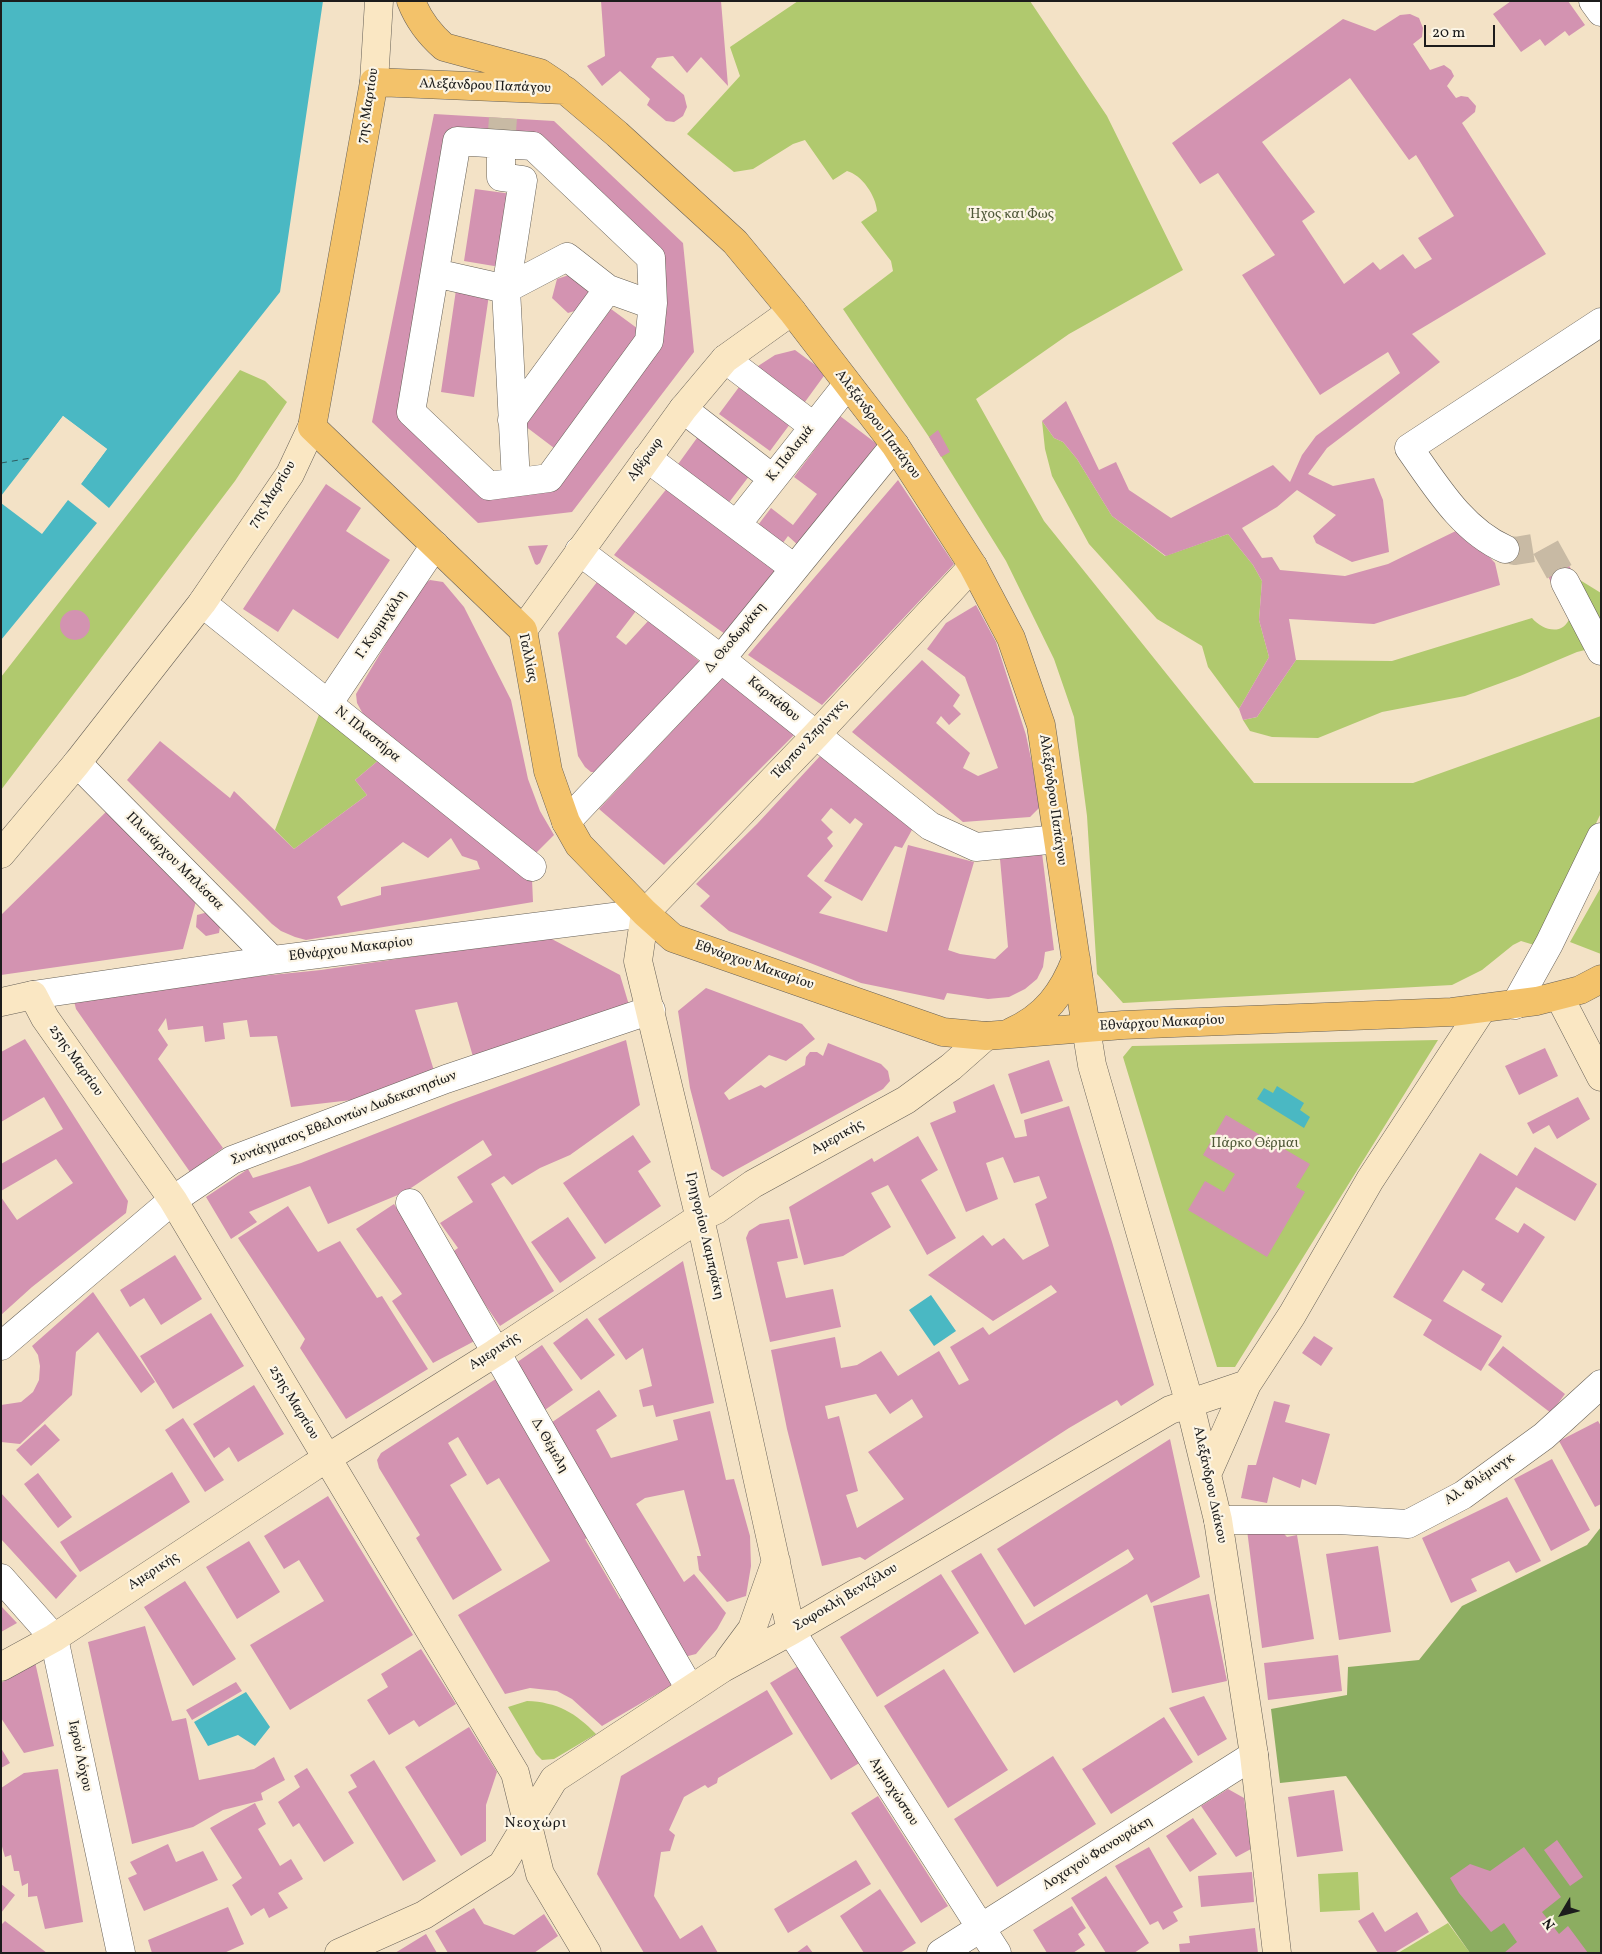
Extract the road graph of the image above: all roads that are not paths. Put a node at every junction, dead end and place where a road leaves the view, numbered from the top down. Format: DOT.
graph roads {
  1 [pos="379,1"];
  2 [pos="411,1"];
  3 [pos="1593,1"];
  4 [pos="1601,12"];
  5 [pos="374,82"];
  6 [pos="565,90"];
  7 [pos="501,149"];
  8 [pos="439,274"];
  9 [pos="506,289"];
  10 [pos="608,289"];
  11 [pos="650,303"];
  12 [pos="792,310"];
  13 [pos="1601,322"];
  14 [pos="725,359"];
  15 [pos="847,385"];
  16 [pos="683,409"];
  17 [pos="512,420"];
  18 [pos="813,426"];
  19 [pos="312,427"];
  20 [pos="895,445"];
  21 [pos="647,458"];
  22 [pos="772,478"];
  23 [pos="516,479"];
  24 [pos="737,524"];
  25 [pos="435,545"];
  26 [pos="1505,549"];
  27 [pos="579,551"];
  28 [pos="973,566"];
  29 [pos="794,568"];
  30 [pos="1565,582"];
  31 [pos="202,603"];
  32 [pos="523,630"];
  33 [pos="1601,651"];
  34 [pos="721,659"];
  35 [pos="328,704"];
  36 [pos="816,735"];
  37 [pos="77,763"];
  38 [pos="566,822"];
  39 [pos="1601,837"];
  40 [pos="1058,839"];
  41 [pos="1,854"];
  42 [pos="532,867"];
  43 [pos="645,913"];
  44 [pos="1076,959"];
  45 [pos="272,960"];
  46 [pos="1600,981"];
  47 [pos="34,995"];
  48 [pos="1558,996"];
  49 [pos="1,1002"];
  50 [pos="1515,1005"];
  51 [pos="1482,1009"];
  52 [pos="651,1010"];
  53 [pos="1086,1028"];
  54 [pos="996,1036"];
  55 [pos="1601,1077"];
  56 [pos="173,1200"];
  57 [pos="410,1203"];
  58 [pos="699,1218"];
  59 [pos="1,1346"];
  60 [pos="495,1353"];
  61 [pos="1247,1384"];
  62 [pos="1601,1384"];
  63 [pos="1189,1401"];
  64 [pos="326,1459"];
  65 [pos="1208,1472"];
  66 [pos="1218,1520"];
  67 [pos="776,1561"];
  68 [pos="1,1578"];
  69 [pos="791,1631"];
  70 [pos="54,1638"];
  71 [pos="1,1667"];
  72 [pos="723,1668"];
  73 [pos="690,1689"];
  74 [pos="1254,1755"];
  75 [pos="526,1823"];
  76 [pos="981,1928"];
  77 [pos="121,1953"];
  78 [pos="339,1953"];
  79 [pos="587,1953"];
  80 [pos="941,1953"];
  81 [pos="997,1953"];
  82 [pos="1277,1953"];
  1 -- 5 [label="street, 7ης Μαρτίου"];
  2 -- 6 [label="main road"];
  3 -- 4 [label="street"];
  5 -- 6 [label="main road, Αλεξάνδρου Παπάγου"];
  5 -- 19 [label="main road, 7ης Μαρτίου"];
  6 -- 12 [label="main road, Αλεξάνδρου Παπάγου"];
  7 -- 8 [label="street"];
  7 -- 9 [label="street"];
  7 -- 11 [label="street"];
  8 -- 9 [label="street"];
  8 -- 23 [label="street"];
  9 -- 10 [label="street"];
  9 -- 17 [label="street"];
  10 -- 11 [label="street"];
  10 -- 17 [label="street"];
  11 -- 23 [label="street"];
  12 -- 14 [label="street, Αβέρωφ"];
  12 -- 15 [label="main road, Αλεξάνδρου Παπάγου"];
  13 -- 26 [label="street"];
  14 -- 16 [label="street, Αβέρωφ"];
  14 -- 18 [label="street"];
  15 -- 18 [label="street, Κ. Παλαμά"];
  15 -- 20 [label="main road, Αλεξάνδρου Παπάγου"];
  16 -- 21 [label="street, Αβέρωφ"];
  16 -- 22 [label="street"];
  17 -- 23 [label="street"];
  18 -- 22 [label="street, Κ. Παλαμά"];
  19 -- 25 [label="main road, Γαλλίας"];
  19 -- 31 [label="street, 7ης Μαρτίου"];
  20 -- 28 [label="main road, Αλεξάνδρου Παπάγου"];
  20 -- 29 [label="street, Δ. Θεοδωράκη"];
  21 -- 24 [label="street"];
  21 -- 27 [label="street, Αβέρωφ"];
  22 -- 24 [label="street, Κ. Παλαμά"];
  24 -- 29 [label="street"];
  25 -- 32 [label="main road, Γαλλίας"];
  25 -- 35 [label="street, Γ. Κυρμιχάλη"];
  27 -- 32 [label="street, Αβέρωφ"];
  27 -- 34 [label="street, Καρπάθου"];
  28 -- 36 [label="street, Τάρπον Σπρίνγκς"];
  28 -- 40 [label="main road, Αλεξάνδρου Παπάγου"];
  29 -- 34 [label="street, Δ. Θεοδωράκη"];
  30 -- 33 [label="street"];
  31 -- 35 [label="street, Ν. Πλαστήρα"];
  31 -- 37 [label="street, 7ης Μαρτίου"];
  32 -- 38 [label="main road, Γαλλίας"];
  34 -- 36 [label="street, Καρπάθου"];
  34 -- 38 [label="street, Δ. Θεοδωράκη"];
  35 -- 42 [label="street, Ν. Πλαστήρα"];
  36 -- 40 [label="street, Καρπάθου"];
  36 -- 43 [label="street, Τάρπον Σπρίνγκς"];
  37 -- 41 [label="street, 7ης Μαρτίου"];
  37 -- 45 [label="street, Πλωτάρχου Μπλέσσα"];
  38 -- 43 [label="main road, Γαλλίας"];
  39 -- 50 [label="street"];
  40 -- 44 [label="main road, Αλεξάνδρου Παπάγου"];
  43 -- 45 [label="street, Εθνάρχου Μακαρίου"];
  43 -- 52 [label="street, Γρηγορίου Λαμπράκη"];
  43 -- 54 [label="main road, Εθνάρχου Μακαρίου"];
  44 -- 53 [label="main road, Αλεξάνδρου Παπάγου"];
  44 -- 54 [label="main road"];
  45 -- 47 [label="street, Εθνάρχου Μακαρίου"];
  46 -- 48 [label="main road, Εθνάρχου Μακαρίου"];
  47 -- 49 [label="street, Εθνάρχου Μακαρίου"];
  47 -- 56 [label="street, 25ης Μαρτίου"];
  48 -- 50 [label="main road, Εθνάρχου Μακαρίου"];
  48 -- 55 [label="street"];
  50 -- 51 [label="main road, Εθνάρχου Μακαρίου"];
  51 -- 53 [label="main road, Εθνάρχου Μακαρίου"];
  51 -- 61 [label="street"];
  52 -- 56 [label="street, Συντάγματος Εθελοντών Δωδεκανησίων"];
  52 -- 58 [label="street, Γρηγορίου Λαμπράκη"];
  53 -- 54 [label="main road, Εθνάρχου Μακαρίου"];
  53 -- 63 [label="street, Αλεξάνδρου Διάκου"];
  54 -- 58 [label="street, Αμερικής"];
  56 -- 59 [label="street, Συντάγματος Εθελοντών Δωδεκανησίων"];
  56 -- 64 [label="street, 25ης Μαρτίου"];
  57 -- 60 [label="street, Δ. Θέμελη"];
  58 -- 60 [label="street, Αμερικής"];
  58 -- 67 [label="street, Γρηγορίου Λαμπράκη"];
  60 -- 64 [label="street, Αμερικής"];
  60 -- 73 [label="street, Δ. Θέμελη"];
  61 -- 63 [label="street, Σοφοκλή Βενιζέλου"];
  61 -- 65 [label="street"];
  62 -- 66 [label="street, Αλ. Φλέμινγκ"];
  63 -- 65 [label="street, Αλεξάνδρου Διάκου"];
  63 -- 69 [label="street, Σοφοκλή Βενιζέλου"];
  64 -- 70 [label="street, Αμερικής"];
  64 -- 75 [label="street, 25ης Μαρτίου"];
  65 -- 66 [label="street, Αλεξάνδρου Διάκου"];
  66 -- 74 [label="street, Αλεξάνδρου Διάκου"];
  67 -- 69 [label="street, Γρηγορίου Λαμπράκη"];
  67 -- 72 [label="street"];
  68 -- 70 [label="street, Ιερού Λόχου"];
  69 -- 72 [label="street, Σοφοκλή Βενιζέλου"];
  69 -- 76 [label="street, Αμμοχώστου"];
  70 -- 71 [label="street, Αμερικής"];
  70 -- 77 [label="street, Ιερού Λόχου"];
  72 -- 73 [label="street, Σοφοκλή Βενιζέλου"];
  73 -- 75 [label="street, Σοφοκλή Βενιζέλου"];
  74 -- 76 [label="street, Λοχαγού Φανουράκη"];
  74 -- 82 [label="street, Αλεξάνδρου Διάκου"];
  75 -- 78 [label="street, Σοφοκλή Βενιζέλου"];
  75 -- 79 [label="street, 25ης Μαρτίου"];
  76 -- 80 [label="street, Λοχαγού Φανουράκη"];
  76 -- 81 [label="street, Αμμοχώστου"];
}
